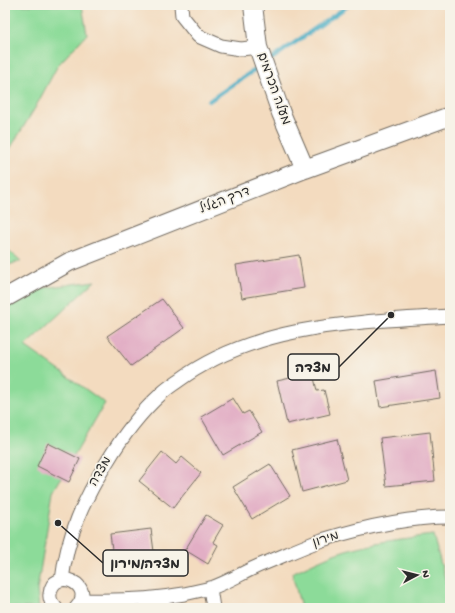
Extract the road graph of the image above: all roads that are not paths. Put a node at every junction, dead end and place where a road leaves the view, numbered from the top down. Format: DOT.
graph roads {
  1 [pos="181,5"];
  2 [pos="253,5"];
  3 [pos="258,47"];
  4 [pos="450,116"];
  5 [pos="305,169"];
  6 [pos="5,298"];
  7 [pos="450,316"];
  8 [pos="450,517"];
  9 [pos="62,580"];
  10 [pos="210,588"];
  11 [pos="78,604"];
  12 [pos="56,608"];
  13 [pos="213,608"];
  1 -- 3 [label="street"];
  2 -- 3 [label="street, מעלה הכרמים"];
  3 -- 5 [label="street, מעלה הכרמים"];
  4 -- 5 [label="street, דרך הגליל"];
  5 -- 6 [label="street, דרך הגליל"];
  7 -- 9 [label="street, מצדה"];
  8 -- 10 [label="street, מירון"];
  9 -- 11 [label="street"];
  9 -- 12 [label="street"];
  10 -- 11 [label="street, מירון"];
  10 -- 13 [label="street"];
}
